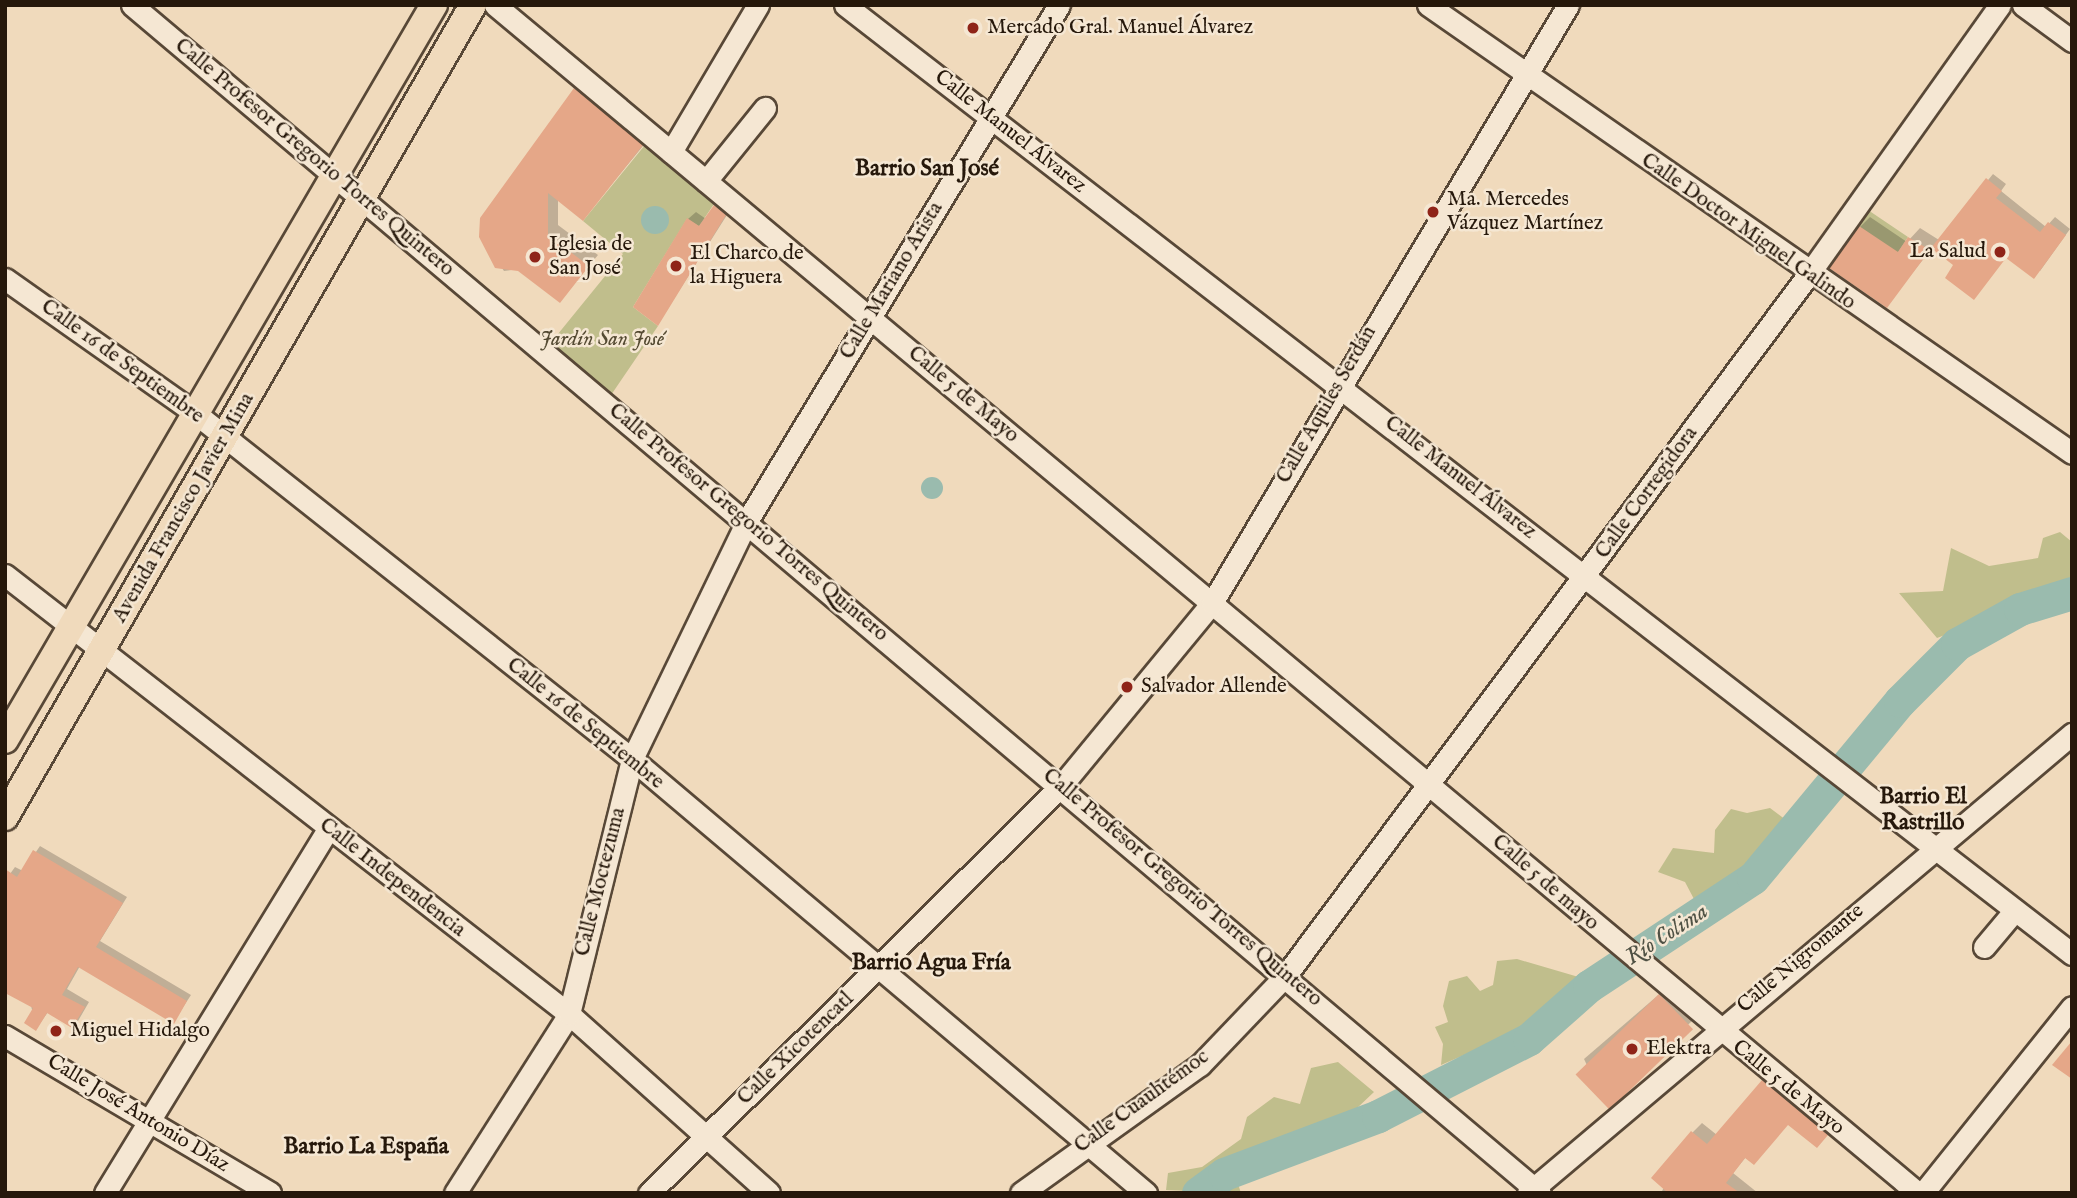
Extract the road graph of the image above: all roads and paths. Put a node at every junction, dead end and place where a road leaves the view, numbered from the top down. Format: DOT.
graph roads {
  1 [pos="132,5"];
  2 [pos="434,5"];
  3 [pos="473,5"];
  4 [pos="495,5"];
  5 [pos="758,5"];
  6 [pos="1059,5"];
  7 [pos="1428,5"];
  8 [pos="1568,5"];
  9 [pos="2000,5"];
  10 [pos="2023,5"];
  11 [pos="847,6"];
  12 [pos="2072,41"];
  13 [pos="1525,74"];
  14 [pos="765,108"];
  15 [pos="991,118"];
  16 [pos="671,152"];
  17 [pos="335,176"];
  18 [pos="706,181"];
  19 [pos="364,200"];
  20 [pos="1808,275"];
  21 [pos="5,279"];
  22 [pos="870,318"];
  23 [pos="1338,384"];
  24 [pos="195,413"];
  25 [pos="223,436"];
  26 [pos="2072,453"];
  27 [pos="747,521"];
  28 [pos="5,575"];
  29 [pos="1586,575"];
  30 [pos="1212,603"];
  31 [pos="72,626"];
  32 [pos="104,648"];
  33 [pos="2072,734"];
  34 [pos="5,740"];
  35 [pos="632,759"];
  36 [pos="1430,785"];
  37 [pos="1061,786"];
  38 [pos="5,817"];
  39 [pos="328,829"];
  40 [pos="1933,849"];
  41 [pos="2015,911"];
  42 [pos="1984,947"];
  43 [pos="2072,954"];
  44 [pos="878,968"];
  45 [pos="1286,975"];
  46 [pos="1660,982"];
  47 [pos="2072,1007"];
  48 [pos="569,1014"];
  49 [pos="1716,1030"];
  50 [pos="5,1036"];
  51 [pos="146,1119"];
  52 [pos="703,1139"];
  53 [pos="1085,1143"];
  54 [pos="1533,1191"];
  55 [pos="105,1193"];
  56 [pos="270,1193"];
  57 [pos="455,1193"];
  58 [pos="649,1193"];
  59 [pos="769,1193"];
  60 [pos="1021,1193"];
  61 [pos="1146,1193"];
  62 [pos="1918,1193"];
  63 [pos="1923,1193"];
  1 -- 17 [label="street, Calle Profesor Gregorio Torres Quintero"];
  2 -- 17 [label="main road, Avenida Francisco Javier Mina"];
  3 -- 19 [label="main road, Avenida Francisco Javier Mina"];
  4 -- 16 [label="street, Calle 5 de Mayo"];
  5 -- 16 [label="street"];
  6 -- 15 [label="street, Calle Mariano Arista"];
  7 -- 13 [label="street, Calle Doctor Miguel Galindo"];
  8 -- 13 [label="street, Calle Aquiles Serdán"];
  9 -- 20 [label="street, Calle Corregidora"];
  10 -- 12 [label="street"];
  11 -- 15 [label="street, Calle Manuel Álvarez"];
  13 -- 20 [label="street, Calle Doctor Miguel Galindo"];
  13 -- 23 [label="street, Calle Aquiles Serdán"];
  14 -- 18 [label="street"];
  15 -- 22 [label="street, Calle Mariano Arista"];
  15 -- 23 [label="street, Calle Manuel Álvarez"];
  16 -- 18 [label="street, Calle 5 de Mayo"];
  17 -- 19 [label="street, Calle Profesor Gregorio Torres Quintero"];
  17 -- 24 [label="main road, Avenida Francisco Javier Mina"];
  18 -- 22 [label="street, Calle 5 de Mayo"];
  19 -- 25 [label="main road, Avenida Francisco Javier Mina"];
  19 -- 27 [label="street, Calle Profesor Gregorio Torres Quintero"];
  20 -- 26 [label="street, Calle Doctor Miguel Galindo"];
  20 -- 29 [label="street, Calle Corregidora"];
  21 -- 24 [label="street, Calle 16 de Septiembre"];
  22 -- 27 [label="street, Calle Mariano Arista"];
  22 -- 30 [label="street, Calle 5 de Mayo"];
  23 -- 29 [label="street, Calle Manuel Álvarez"];
  23 -- 30 [label="street, Calle Aquiles Serdán"];
  24 -- 25 [label="street, Calle 16 de Septiembre"];
  24 -- 31 [label="main road, Avenida Francisco Javier Mina"];
  25 -- 32 [label="main road, Avenida Francisco Javier Mina"];
  25 -- 35 [label="street, Calle 16 de Septiembre"];
  27 -- 35 [label="street, Calle Moctezuma"];
  27 -- 37 [label="street, Calle Profesor Gregorio Torres Quintero"];
  28 -- 31 [label="street, Calle Independencia"];
  29 -- 36 [label="street, Calle Corregidora"];
  29 -- 40 [label="street, Calle Manuel Álvarez"];
  30 -- 36 [label="street, Calle 5 de Mayo"];
  30 -- 37 [label="street, Calle Aquiles Serdán"];
  31 -- 32 [label="street, Calle Independencia"];
  31 -- 34 [label="main road, Avenida Francisco Javier Mina"];
  32 -- 38 [label="main road, Avenida Francisco Javier Mina"];
  32 -- 39 [label="street, Calle Independencia"];
  33 -- 40 [label="street, Calle Nigromante"];
  35 -- 44 [label="street, Calle 16 de Septiembre"];
  35 -- 48 [label="street, Calle Moctezuma"];
  36 -- 45 [label="street, Calle Corregidora"];
  36 -- 46 [label="street, Calle 5 de mayo"];
  37 -- 44 [label="street, Calle Xicotencatl"];
  37 -- 45 [label="street, Calle Profesor Gregorio Torres Quintero"];
  39 -- 48 [label="street, Calle Independencia"];
  39 -- 51 [label="street"];
  40 -- 41 [label="street, Calle Manuel Álvarez"];
  40 -- 49 [label="street, Calle Nigromante"];
  41 -- 42 [label="street"];
  41 -- 43 [label="street, Calle Manuel Álvarez"];
  44 -- 52 [label="street, Calle Xicotencatl"];
  44 -- 53 [label="street, Calle 16 de Septiembre"];
  45 -- 53 [label="street, Calle Cuauhtémoc"];
  45 -- 54 [label="street, Calle Profesor Gregorio Torres Quintero"];
  46 -- 49 [label="street, Calle 5 de Mayo"];
  47 -- 63 [label="street"];
  48 -- 52 [label="street, Calle Independencia"];
  48 -- 57 [label="street, Calle Moctezuma"];
  49 -- 54 [label="street, Calle Nigromante"];
  49 -- 62 [label="street, Calle 5 de Mayo"];
  50 -- 51 [label="street, Calle José Antonio Díaz"];
  51 -- 55 [label="street"];
  51 -- 56 [label="street, Calle José Antonio Díaz"];
  52 -- 58 [label="street, Calle Xicotencatl"];
  52 -- 59 [label="street, Calle Independencia"];
  53 -- 60 [label="street, Calle Cuauhtémoc"];
  53 -- 61 [label="street, Calle 16 de Septiembre"];
}
